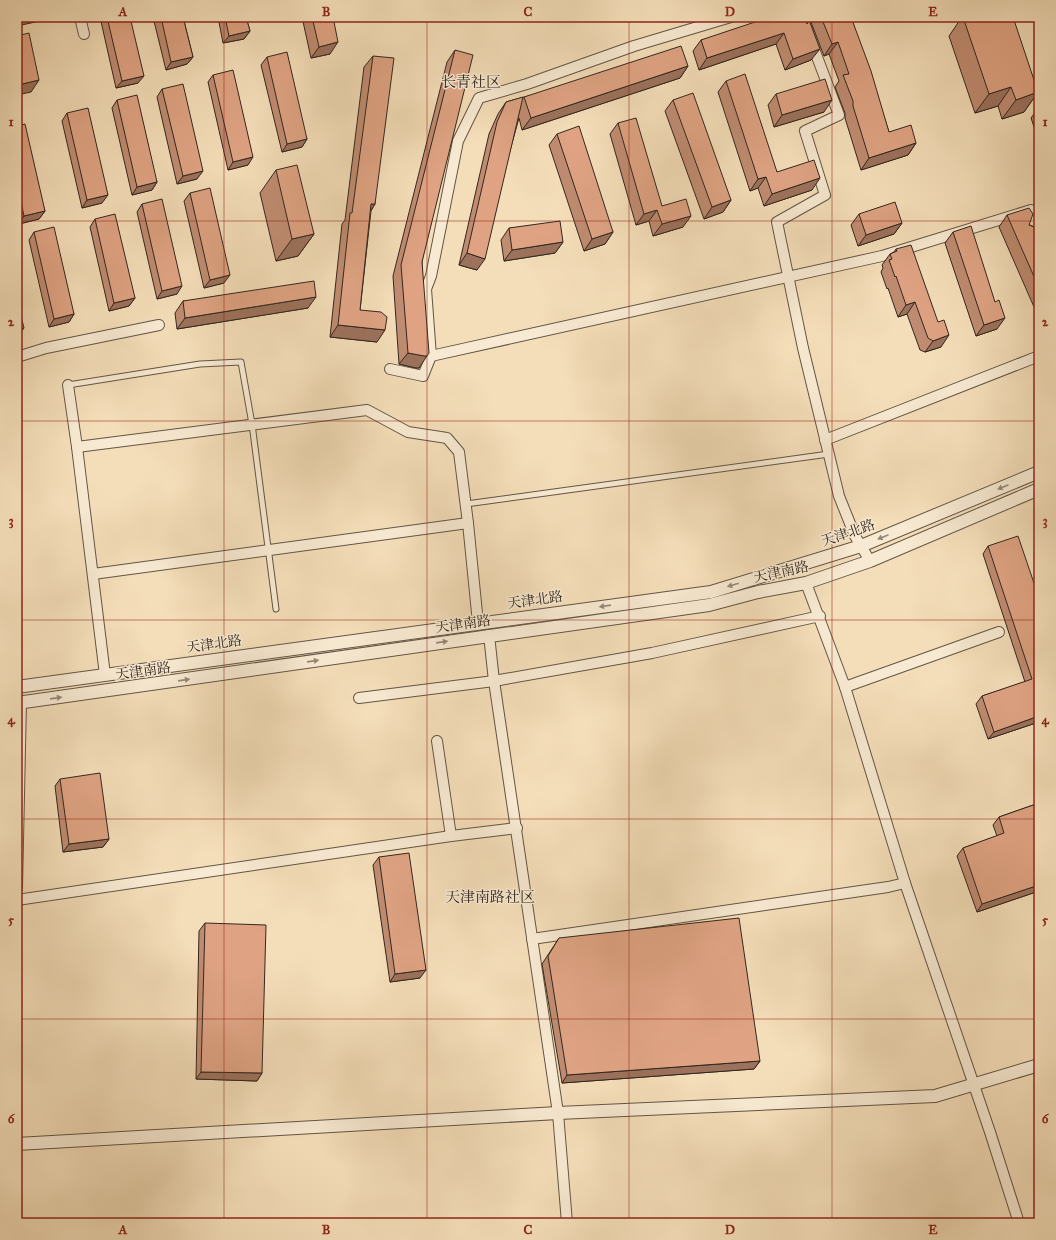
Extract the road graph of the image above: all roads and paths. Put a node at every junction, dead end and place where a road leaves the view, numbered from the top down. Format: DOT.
graph roads {
  1 [pos="80,17"];
  2 [pos="731,17"];
  3 [pos="802,17"];
  4 [pos="84,34"];
  5 [pos="1031,210"];
  6 [pos="789,276"];
  7 [pos="159,325"];
  8 [pos="431,356"];
  9 [pos="1039,356"];
  10 [pos="17,357"];
  11 [pos="390,369"];
  12 [pos="68,385"];
  13 [pos="252,424"];
  14 [pos="825,440"];
  15 [pos="77,447"];
  16 [pos="829,454"];
  17 [pos="1039,472"];
  18 [pos="1039,489"];
  19 [pos="466,504"];
  20 [pos="468,523"];
  21 [pos="861,546"];
  22 [pos="268,550"];
  23 [pos="870,561"];
  24 [pos="94,574"];
  25 [pos="806,583"];
  26 [pos="276,609"];
  27 [pos="820,616"];
  28 [pos="478,623"];
  29 [pos="999,632"];
  30 [pos="489,636"];
  31 [pos="144,669"];
  32 [pos="105,675"];
  33 [pos="494,681"];
  34 [pos="147,685"];
  35 [pos="17,687"];
  36 [pos="845,687"];
  37 [pos="359,698"];
  38 [pos="19,702"];
  39 [pos="437,741"];
  40 [pos="517,828"];
  41 [pos="451,836"];
  42 [pos="905,883"];
  43 [pos="17,888"];
  44 [pos="17,900"];
  45 [pos="532,939"];
  46 [pos="1039,1065"];
  47 [pos="973,1085"];
  48 [pos="558,1113"];
  49 [pos="17,1144"];
  50 [pos="567,1223"];
  51 [pos="1019,1223"];
  1 -- 4 [label="street"];
  2 -- 8 [label="street"];
  3 -- 6 [label="street"];
  5 -- 6 [label="street"];
  6 -- 8 [label="street"];
  6 -- 14 [label="street"];
  7 -- 10 [label="street"];
  8 -- 11 [label="street"];
  9 -- 14 [label="street"];
  12 -- 13 [label="lane"];
  12 -- 15 [label="street"];
  13 -- 15 [label="street"];
  13 -- 19 [label="street"];
  13 -- 22 [label="lane"];
  14 -- 16 [label="street"];
  15 -- 24 [label="street"];
  16 -- 19 [label="lane"];
  16 -- 21 [label="street"];
  17 -- 21 [label="street, 天津北路, one-way"];
  18 -- 23 [label="street, 天津南路"];
  19 -- 20 [label="street"];
  20 -- 22 [label="street"];
  20 -- 28 [label="street"];
  21 -- 23 [label="street"];
  21 -- 28 [label="street, 天津北路, one-way"];
  22 -- 24 [label="street"];
  22 -- 26 [label="lane"];
  23 -- 25 [label="street, 天津南路"];
  24 -- 32 [label="street"];
  25 -- 27 [label="street"];
  25 -- 30 [label="street, 天津南路"];
  27 -- 33 [label="street"];
  27 -- 36 [label="street"];
  28 -- 31 [label="street, 天津北路"];
  29 -- 36 [label="street"];
  30 -- 33 [label="street"];
  34 -- 30 [label="street, 天津南路, one-way"];
  31 -- 32 [label="street, 天津北路"];
  31 -- 34 [label="street"];
  32 -- 35 [label="street, 天津北路"];
  33 -- 37 [label="street"];
  33 -- 40 [label="street"];
  38 -- 34 [label="street, 天津南路, one-way"];
  36 -- 42 [label="street"];
  38 -- 43 [label="street"];
  39 -- 41 [label="street"];
  40 -- 41 [label="street"];
  40 -- 45 [label="street"];
  41 -- 44 [label="street"];
  42 -- 45 [label="street"];
  42 -- 47 [label="street"];
  45 -- 48 [label="street"];
  46 -- 47 [label="street"];
  47 -- 48 [label="street"];
  47 -- 51 [label="street"];
  48 -- 49 [label="street"];
  48 -- 50 [label="street"];
}
